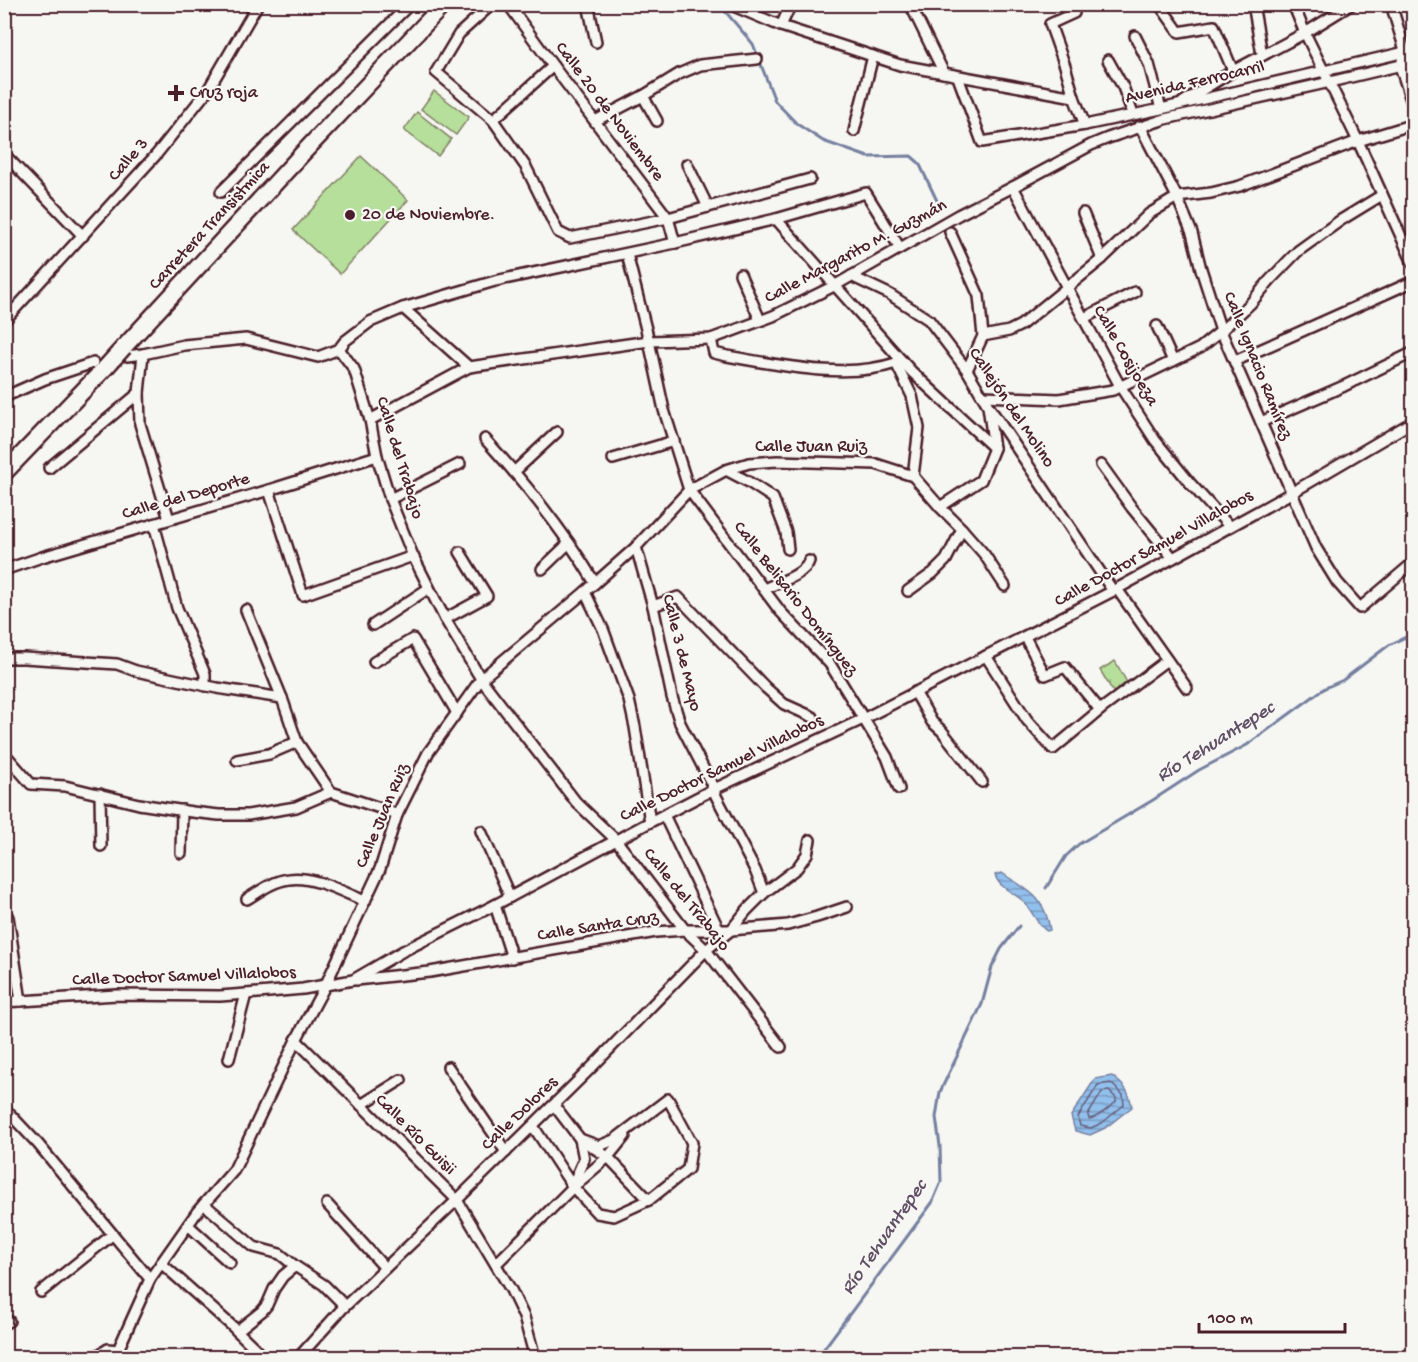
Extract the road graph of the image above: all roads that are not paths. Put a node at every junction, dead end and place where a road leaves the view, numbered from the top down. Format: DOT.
graph roads {
  1 [pos="258,4"];
  2 [pos="410,4"];
  3 [pos="444,4"];
  4 [pos="492,4"];
  5 [pos="508,4"];
  6 [pos="588,4"];
  7 [pos="729,4"];
  8 [pos="790,4"];
  9 [pos="910,4"];
  10 [pos="1159,4"];
  11 [pos="1253,4"];
  12 [pos="1293,4"];
  13 [pos="1352,4"];
  14 [pos="1391,4"];
  15 [pos="1074,13"];
  16 [pos="781,26"];
  17 [pos="1305,33"];
  18 [pos="1135,36"];
  19 [pos="596,42"];
  20 [pos="1413,50"];
  21 [pos="1403,52"];
  22 [pos="1263,55"];
  23 [pos="873,56"];
  24 [pos="757,58"];
  25 [pos="1108,60"];
  26 [pos="1413,62"];
  27 [pos="1402,64"];
  28 [pos="553,66"];
  29 [pos="1324,70"];
  30 [pos="1233,71"];
  31 [pos="944,73"];
  32 [pos="958,76"];
  33 [pos="1330,82"];
  34 [pos="643,96"];
  35 [pos="1074,97"];
  36 [pos="1179,105"];
  37 [pos="1161,109"];
  38 [pos="1413,109"];
  39 [pos="1133,114"];
  40 [pos="493,120"];
  41 [pos="595,121"];
  42 [pos="657,121"];
  43 [pos="1085,124"];
  44 [pos="1413,124"];
  45 [pos="1140,126"];
  46 [pos="854,131"];
  47 [pos="1358,141"];
  48 [pos="4,153"];
  49 [pos="687,164"];
  50 [pos="810,179"];
  51 [pos="1013,188"];
  52 [pos="221,192"];
  53 [pos="1382,195"];
  54 [pos="1177,197"];
  55 [pos="708,207"];
  56 [pos="1083,213"];
  57 [pos="668,218"];
  58 [pos="776,219"];
  59 [pos="950,232"];
  60 [pos="83,236"];
  61 [pos="675,243"];
  62 [pos="900,248"];
  63 [pos="627,254"];
  64 [pos="1102,259"];
  65 [pos="1413,265"];
  66 [pos="740,274"];
  67 [pos="851,276"];
  68 [pos="1413,281"];
  69 [pos="834,286"];
  70 [pos="1066,288"];
  71 [pos="1136,292"];
  72 [pos="403,308"];
  73 [pos="1084,318"];
  74 [pos="760,320"];
  75 [pos="4,321"];
  76 [pos="1157,326"];
  77 [pos="1221,331"];
  78 [pos="983,336"];
  79 [pos="711,339"];
  80 [pos="649,341"];
  81 [pos="339,349"];
  82 [pos="125,352"];
  83 [pos="1413,352"];
  84 [pos="143,354"];
  85 [pos="1173,361"];
  86 [pos="1235,361"];
  87 [pos="899,362"];
  88 [pos="100,365"];
  89 [pos="469,367"];
  90 [pos="967,370"];
  91 [pos="1120,386"];
  92 [pos="139,393"];
  93 [pos="4,397"];
  94 [pos="985,400"];
  95 [pos="370,420"];
  96 [pos="1413,421"];
  97 [pos="1260,422"];
  98 [pos="557,432"];
  99 [pos="485,439"];
  100 [pos="674,441"];
  101 [pos="994,448"];
  102 [pos="377,456"];
  103 [pos="613,459"];
  104 [pos="460,464"];
  105 [pos="1101,465"];
  106 [pos="49,468"];
  107 [pos="726,470"];
  108 [pos="514,472"];
  109 [pos="4,473"];
  110 [pos="913,476"];
  111 [pos="269,490"];
  112 [pos="690,490"];
  113 [pos="1293,492"];
  114 [pos="390,499"];
  115 [pos="940,507"];
  116 [pos="170,519"];
  117 [pos="154,524"];
  118 [pos="1229,526"];
  119 [pos="962,529"];
  120 [pos="570,543"];
  121 [pos="636,547"];
  122 [pos="788,549"];
  123 [pos="460,552"];
  124 [pos="413,556"];
  125 [pos="1173,558"];
  126 [pos="809,561"];
  127 [pos="1413,562"];
  128 [pos="542,569"];
  129 [pos="4,570"];
  130 [pos="595,583"];
  131 [pos="1005,586"];
  132 [pos="429,588"];
  133 [pos="764,589"];
  134 [pos="1115,590"];
  135 [pos="908,591"];
  136 [pos="585,592"];
  137 [pos="653,606"];
  138 [pos="246,610"];
  139 [pos="445,619"];
  140 [pos="373,625"];
  141 [pos="1025,637"];
  142 [pos="986,656"];
  143 [pos="4,658"];
  144 [pos="1167,660"];
  145 [pos="374,662"];
  146 [pos="481,679"];
  147 [pos="205,686"];
  148 [pos="1187,688"];
  149 [pos="915,692"];
  150 [pos="282,698"];
  151 [pos="1100,710"];
  152 [pos="457,713"];
  153 [pos="813,717"];
  154 [pos="863,718"];
  155 [pos="297,742"];
  156 [pos="4,753"];
  157 [pos="237,760"];
  158 [pos="982,782"];
  159 [pos="899,789"];
  160 [pos="713,790"];
  161 [pos="331,792"];
  162 [pos="99,794"];
  163 [pos="182,810"];
  164 [pos="397,815"];
  165 [pos="664,815"];
  166 [pos="650,822"];
  167 [pos="481,831"];
  168 [pos="616,840"];
  169 [pos="810,840"];
  170 [pos="101,846"];
  171 [pos="181,853"];
  172 [pos="764,893"];
  173 [pos="510,897"];
  174 [pos="247,898"];
  175 [pos="365,901"];
  176 [pos="495,905"];
  177 [pos="847,907"];
  178 [pos="8,917"];
  179 [pos="684,930"];
  180 [pos="719,930"];
  181 [pos="731,930"];
  182 [pos="706,950"];
  183 [pos="512,958"];
  184 [pos="353,980"];
  185 [pos="326,984"];
  186 [pos="246,994"];
  187 [pos="21,1001"];
  188 [pos="4,1002"];
  189 [pos="296,1040"];
  190 [pos="781,1047"];
  191 [pos="229,1059"];
  192 [pos="448,1068"];
  193 [pos="401,1080"];
  194 [pos="361,1105"];
  195 [pos="554,1105"];
  196 [pos="4,1106"];
  197 [pos="532,1126"];
  198 [pos="633,1127"];
  199 [pos="580,1139"];
  200 [pos="506,1152"];
  201 [pos="608,1157"];
  202 [pos="573,1187"];
  203 [pos="457,1200"];
  204 [pos="649,1200"];
  205 [pos="204,1204"];
  206 [pos="327,1204"];
  207 [pos="188,1225"];
  208 [pos="112,1235"];
  209 [pos="161,1263"];
  210 [pos="230,1263"];
  211 [pos="496,1264"];
  212 [pos="295,1266"];
  213 [pos="385,1268"];
  214 [pos="150,1279"];
  215 [pos="41,1292"];
  216 [pos="345,1306"];
  217 [pos="237,1331"];
  218 [pos="118,1354"];
  219 [pos="94,1358"];
  220 [pos="128,1358"];
  221 [pos="265,1358"];
  222 [pos="298,1358"];
  223 [pos="535,1358"];
  1 -- 60 [label="street, Calle 3"];
  2 -- 52 [label="street"];
  3 -- 82 [label="main road, Carretera Transistmica"];
  4 -- 40 [label="street"];
  5 -- 28 [label="street, Calle 20 de Noviembre"];
  6 -- 19 [label="street"];
  7 -- 16 [label="street"];
  8 -- 16 [label="street"];
  9 -- 31 [label="street"];
  10 -- 30 [label="street"];
  11 -- 22 [label="street"];
  12 -- 17 [label="street"];
  13 -- 17 [label="street"];
  14 -- 21 [label="street"];
  15 -- 35 [label="street"];
  16 -- 23 [label="street"];
  17 -- 22 [label="street"];
  17 -- 29 [label="street"];
  18 -- 37 [label="street"];
  20 -- 21 [label="street, Avenida Ferrocarril"];
  21 -- 27 [label="street"];
  21 -- 29 [label="street, Avenida Ferrocarril"];
  22 -- 30 [label="street"];
  23 -- 31 [label="street"];
  23 -- 46 [label="street"];
  24 -- 34 [label="street"];
  25 -- 39 [label="street"];
  26 -- 27 [label="street, Calle Margarito M. Guzmán"];
  27 -- 33 [label="street, Calle Margarito M. Guzmán"];
  27 -- 38 [label="street"];
  28 -- 40 [label="street"];
  28 -- 41 [label="street, Calle 20 de Noviembre"];
  29 -- 33 [label="street"];
  29 -- 36 [label="street, Avenida Ferrocarril"];
  30 -- 36 [label="street"];
  31 -- 32 [label="street"];
  32 -- 35 [label="street"];
  32 -- 43 [label="street, Avenida Ferrocarril"];
  33 -- 45 [label="street, Calle Margarito M. Guzmán"];
  33 -- 47 [label="street"];
  34 -- 41 [label="street"];
  34 -- 42 [label="street"];
  35 -- 43 [label="street"];
  36 -- 37 [label="street, Avenida Ferrocarril"];
  37 -- 39 [label="street, Avenida Ferrocarril"];
  39 -- 43 [label="street, Avenida Ferrocarril"];
  40 -- 57 [label="street"];
  41 -- 57 [label="street, Calle 20 de Noviembre"];
  44 -- 47 [label="street"];
  45 -- 51 [label="street, Calle Margarito M. Guzmán"];
  45 -- 54 [label="street, Calle Ignacio Ramírez"];
  47 -- 53 [label="street"];
  47 -- 54 [label="street"];
  48 -- 60 [label="street"];
  49 -- 55 [label="street"];
  50 -- 55 [label="street"];
  51 -- 62 [label="street, Calle Margarito M. Guzmán"];
  51 -- 70 [label="street, Calle Cosijoeza"];
  53 -- 65 [label="street"];
  53 -- 77 [label="street"];
  54 -- 64 [label="street"];
  54 -- 77 [label="street, Calle Ignacio Ramírez"];
  55 -- 57 [label="street"];
  56 -- 64 [label="street"];
  57 -- 61 [label="street, Calle 20 de Noviembre"];
  58 -- 61 [label="street"];
  58 -- 62 [label="street"];
  58 -- 69 [label="street"];
  59 -- 78 [label="street"];
  60 -- 75 [label="street, Calle 3"];
  61 -- 63 [label="street"];
  62 -- 67 [label="street, Calle Margarito M. Guzmán"];
  63 -- 72 [label="street"];
  63 -- 80 [label="street, Calle Belisario Domínguez"];
  64 -- 70 [label="street"];
  66 -- 74 [label="street"];
  67 -- 69 [label="street, Calle Margarito M. Guzmán"];
  67 -- 90 [label="street, Callejón del Molino"];
  68 -- 86 [label="street"];
  69 -- 74 [label="street, Calle Margarito M. Guzmán"];
  69 -- 87 [label="street"];
  70 -- 73 [label="street, Calle Cosijoeza"];
  70 -- 78 [label="street"];
  71 -- 73 [label="street"];
  72 -- 81 [label="street"];
  72 -- 89 [label="street"];
  73 -- 91 [label="street, Calle Cosijoeza"];
  74 -- 79 [label="street, Calle Margarito M. Guzmán"];
  76 -- 85 [label="street"];
  77 -- 85 [label="street"];
  77 -- 86 [label="street, Calle Ignacio Ramírez"];
  78 -- 90 [label="street"];
  79 -- 80 [label="street, Calle Margarito M. Guzmán"];
  79 -- 87 [label="street"];
  80 -- 89 [label="street, Calle Margarito M. Guzmán"];
  80 -- 100 [label="street, Calle Belisario Domínguez"];
  81 -- 84 [label="street"];
  81 -- 95 [label="street, Calle del Trabajo"];
  82 -- 84 [label="street"];
  82 -- 88 [label="main road, Carretera Transistmica, bridge"];
  83 -- 97 [label="street"];
  84 -- 92 [label="street"];
  85 -- 91 [label="street"];
  86 -- 97 [label="street, Calle Ignacio Ramírez"];
  87 -- 101 [label="street"];
  87 -- 110 [label="street"];
  88 -- 93 [label="street"];
  88 -- 109 [label="main road, Carretera Transistmica"];
  89 -- 95 [label="street, Calle Margarito M. Guzmán"];
  90 -- 94 [label="street, Callejón del Molino"];
  91 -- 94 [label="street"];
  91 -- 118 [label="street, Calle Cosijoeza"];
  92 -- 106 [label="street"];
  92 -- 116 [label="street"];
  94 -- 101 [label="street"];
  94 -- 134 [label="street, Callejón del Molino"];
  95 -- 102 [label="street, Calle del Trabajo"];
  96 -- 113 [label="street, Calle Doctor Samuel Villalobos"];
  97 -- 113 [label="street, Calle Ignacio Ramírez"];
  98 -- 108 [label="street"];
  99 -- 108 [label="street"];
  100 -- 103 [label="street"];
  100 -- 112 [label="street, Calle Belisario Domínguez"];
  101 -- 115 [label="street"];
  102 -- 111 [label="street, Calle del Deporte"];
  102 -- 114 [label="street, Calle del Trabajo"];
  104 -- 114 [label="street"];
  105 -- 125 [label="street"];
  107 -- 110 [label="street, Calle Juan Ruiz"];
  107 -- 112 [label="street, Calle Juan Ruiz"];
  107 -- 122 [label="street, Calle Belisario Domínguez"];
  108 -- 120 [label="street"];
  110 -- 115 [label="street"];
  111 -- 116 [label="street, Calle del Deporte"];
  111 -- 124 [label="street"];
  112 -- 121 [label="street, Calle Juan Ruiz"];
  112 -- 133 [label="street, Calle Belisario Domínguez"];
  113 -- 118 [label="street, Calle Doctor Samuel Villalobos"];
  113 -- 127 [label="street, Calle Ignacio Ramírez"];
  114 -- 124 [label="street, Calle del Trabajo"];
  115 -- 119 [label="street"];
  116 -- 117 [label="street, Calle del Deporte"];
  117 -- 129 [label="street, Calle del Deporte"];
  117 -- 147 [label="street"];
  118 -- 125 [label="street, Calle Doctor Samuel Villalobos"];
  119 -- 131 [label="street"];
  119 -- 135 [label="street"];
  120 -- 128 [label="street"];
  120 -- 130 [label="street"];
  121 -- 130 [label="street, Calle Juan Ruiz"];
  121 -- 137 [label="street, Calle 3 de Mayo"];
  123 -- 139 [label="street"];
  124 -- 132 [label="street, Calle del Trabajo"];
  125 -- 134 [label="street, Calle Doctor Samuel Villalobos"];
  126 -- 133 [label="street"];
  130 -- 136 [label="street, Calle Juan Ruiz"];
  132 -- 139 [label="street, Calle del Trabajo"];
  132 -- 140 [label="street"];
  133 -- 154 [label="street, Calle Belisario Domínguez"];
  134 -- 141 [label="street, Calle Doctor Samuel Villalobos"];
  134 -- 144 [label="street, Callejón del Molino"];
  136 -- 146 [label="street, Calle Juan Ruiz"];
  136 -- 166 [label="street"];
  137 -- 153 [label="street"];
  137 -- 160 [label="street, Calle 3 de Mayo"];
  138 -- 150 [label="street"];
  139 -- 146 [label="street, Calle del Trabajo"];
  141 -- 142 [label="street, Calle Doctor Samuel Villalobos"];
  141 -- 151 [label="street"];
  142 -- 149 [label="street, Calle Doctor Samuel Villalobos"];
  142 -- 151 [label="street"];
  143 -- 147 [label="street"];
  144 -- 148 [label="street, Callejón del Molino"];
  144 -- 151 [label="street"];
  145 -- 152 [label="street"];
  146 -- 152 [label="street, Calle Juan Ruiz"];
  146 -- 168 [label="street, Calle del Trabajo"];
  147 -- 150 [label="street"];
  149 -- 154 [label="street, Calle Doctor Samuel Villalobos"];
  149 -- 158 [label="street"];
  150 -- 155 [label="street"];
  152 -- 164 [label="street, Calle Juan Ruiz"];
  154 -- 159 [label="street, Calle Belisario Domínguez"];
  154 -- 160 [label="street, Calle Doctor Samuel Villalobos"];
  155 -- 157 [label="street"];
  155 -- 161 [label="street"];
  156 -- 162 [label="street"];
  160 -- 165 [label="street, Calle Doctor Samuel Villalobos"];
  160 -- 172 [label="street, Calle 3 de Mayo"];
  161 -- 163 [label="street"];
  161 -- 164 [label="street"];
  162 -- 163 [label="street"];
  162 -- 170 [label="street"];
  163 -- 171 [label="street"];
  164 -- 175 [label="street, Calle Juan Ruiz"];
  165 -- 166 [label="street, Calle Doctor Samuel Villalobos"];
  165 -- 180 [label="street"];
  166 -- 168 [label="street, Calle Doctor Samuel Villalobos"];
  167 -- 173 [label="street"];
  168 -- 173 [label="street, Calle Doctor Samuel Villalobos"];
  168 -- 179 [label="street, Calle del Trabajo"];
  169 -- 172 [label="street, Calle Dolores"];
  172 -- 181 [label="street, Calle Dolores"];
  173 -- 176 [label="street, Calle Doctor Samuel Villalobos"];
  174 -- 175 [label="street"];
  175 -- 185 [label="street, Calle Juan Ruiz"];
  176 -- 183 [label="street"];
  176 -- 184 [label="street, Calle Doctor Samuel Villalobos"];
  177 -- 181 [label="street, Calle Santa Cruz"];
  178 -- 187 [label="street"];
  179 -- 180 [label="street, Calle Santa Cruz"];
  179 -- 182 [label="street, Calle del Trabajo"];
  179 -- 183 [label="street, Calle Santa Cruz"];
  180 -- 181 [label="street, Calle Santa Cruz"];
  181 -- 182 [label="street, Calle Dolores"];
  182 -- 190 [label="street, Calle del Trabajo"];
  182 -- 195 [label="street, Calle Dolores"];
  183 -- 184 [label="street, Calle Santa Cruz"];
  184 -- 185 [label="street, Calle Doctor Samuel Villalobos"];
  185 -- 186 [label="street, Calle Doctor Samuel Villalobos"];
  185 -- 189 [label="street, Calle Juan Ruiz"];
  186 -- 187 [label="street, Calle Doctor Samuel Villalobos"];
  186 -- 191 [label="street"];
  187 -- 188 [label="street, Calle Doctor Samuel Villalobos"];
  189 -- 194 [label="street, Calle Río Guisii"];
  189 -- 205 [label="street, Calle Juan Ruiz"];
  192 -- 200 [label="street"];
  193 -- 194 [label="street"];
  194 -- 203 [label="street, Calle Río Guisii"];
  195 -- 197 [label="street, Calle Dolores"];
  195 -- 199 [label="street"];
  196 -- 208 [label="street"];
  197 -- 200 [label="street, Calle Dolores"];
  197 -- 202 [label="street"];
  198 -- 199 [label="street"];
  198 -- 201 [label="street"];
  198 -- 204 [label="street"];
  199 -- 201 [label="street"];
  199 -- 202 [label="street"];
  200 -- 203 [label="street, Calle Dolores"];
  201 -- 202 [label="street"];
  201 -- 204 [label="street"];
  202 -- 204 [label="street"];
  202 -- 211 [label="street"];
  203 -- 211 [label="street, Calle Río Guisii"];
  203 -- 213 [label="street, Calle Dolores"];
  205 -- 207 [label="street, Calle Juan Ruiz"];
  205 -- 212 [label="street"];
  206 -- 213 [label="street"];
  207 -- 209 [label="street, Calle Juan Ruiz"];
  207 -- 210 [label="street"];
  208 -- 214 [label="street"];
  208 -- 215 [label="street"];
  209 -- 214 [label="street, Calle Juan Ruiz"];
  209 -- 217 [label="street"];
  211 -- 223 [label="street, Calle Río Guisii"];
  212 -- 216 [label="street"];
  212 -- 217 [label="street"];
  213 -- 216 [label="street, Calle Dolores"];
  214 -- 218 [label="street, Calle Juan Ruiz"];
  216 -- 222 [label="street, Calle Dolores"];
  217 -- 221 [label="street"];
  218 -- 219 [label="street"];
  218 -- 220 [label="street"];
}
